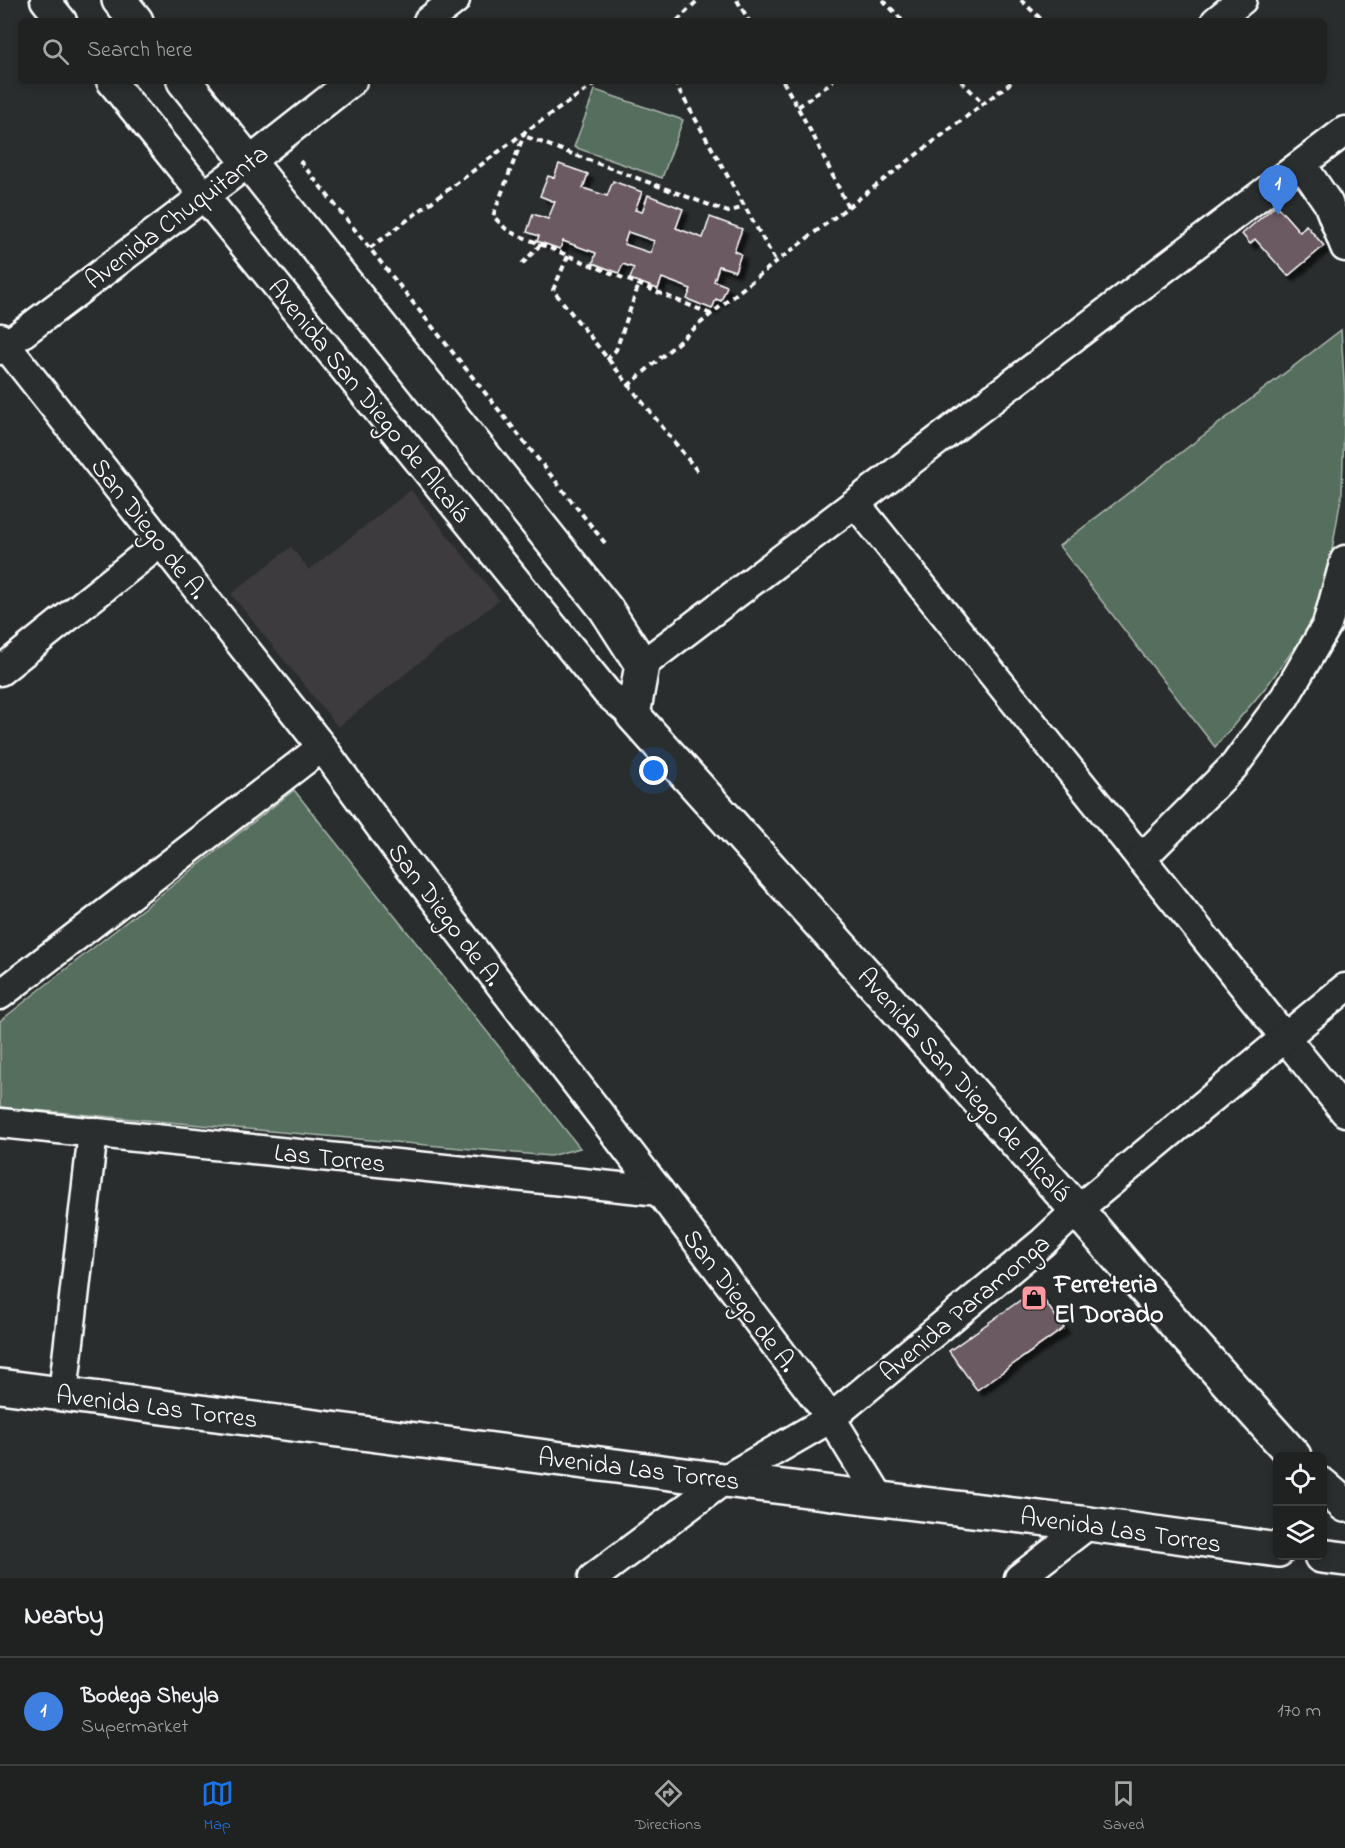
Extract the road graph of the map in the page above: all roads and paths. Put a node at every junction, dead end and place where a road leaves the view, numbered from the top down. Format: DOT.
graph roads {
  1 [pos="45,0"];
  2 [pos="119,0"];
  3 [pos="455,0"];
  4 [pos="698,0"];
  5 [pos="736,0"];
  6 [pos="883,0"];
  7 [pos="1021,0"];
  8 [pos="1242,0"];
  9 [pos="60,18"];
  10 [pos="134,18"];
  11 [pos="432,18"];
  12 [pos="680,18"];
  13 [pos="747,18"];
  14 [pos="900,18"];
  15 [pos="1040,18"];
  16 [pos="1220,18"];
  17 [pos="113,84"];
  18 [pos="186,84"];
  19 [pos="348,84"];
  20 [pos="595,84"];
  21 [pos="676,84"];
  22 [pos="785,84"];
  23 [pos="829,84"];
  24 [pos="964,84"];
  25 [pos="1009,84"];
  26 [pos="983,103"];
  27 [pos="798,107"];
  28 [pos="1345,131"];
  29 [pos="525,132"];
  30 [pos="294,153"];
  31 [pos="249,162"];
  32 [pos="1302,165"];
  33 [pos="204,195"];
  34 [pos="744,207"];
  35 [pos="848,207"];
  36 [pos="541,244"];
  37 [pos="1345,247"];
  38 [pos="370,248"];
  39 [pos="568,256"];
  40 [pos="776,262"];
  41 [pos="522,264"];
  42 [pos="639,284"];
  43 [pos="711,314"];
  44 [pos="2,344"];
  45 [pos="607,360"];
  46 [pos="628,386"];
  47 [pos="699,473"];
  48 [pos="856,504"];
  49 [pos="161,542"];
  50 [pos="605,543"];
  51 [pos="1345,560"];
  52 [pos="642,665"];
  53 [pos="0,671"];
  54 [pos="633,714"];
  55 [pos="321,747"];
  56 [pos="1141,859"];
  57 [pos="1345,988"];
  58 [pos="0,995"];
  59 [pos="1285,1039"];
  60 [pos="1345,1112"];
  61 [pos="0,1123"];
  62 [pos="93,1132"];
  63 [pos="659,1191"];
  64 [pos="1077,1210"];
  65 [pos="0,1386"];
  66 [pos="63,1394"];
  67 [pos="831,1418"];
  68 [pos="1290,1452"];
  69 [pos="724,1479"];
  70 [pos="1327,1489"];
  71 [pos="880,1498"];
  72 [pos="1345,1505"];
  73 [pos="1089,1524"];
  74 [pos="1273,1549"];
  75 [pos="1327,1557"];
  76 [pos="1345,1559"];
  77 [pos="593,1578"];
  78 [pos="1020,1578"];
  1 -- 9 [label="street"];
  2 -- 10 [label="street"];
  3 -- 11 [label="street"];
  4 -- 12 [label="path"];
  5 -- 13 [label="path"];
  6 -- 14 [label="path"];
  7 -- 15 [label="path"];
  8 -- 16 [label="street"];
  17 -- 33 [label="street, Avenida San Diego de Alcalá"];
  18 -- 31 [label="street, Avenida San Diego de Alcalá"];
  19 -- 31 [label="street, Avenida Chuquitanta"];
  20 -- 29 [label="path"];
  21 -- 34 [label="path"];
  22 -- 27 [label="path"];
  23 -- 27 [label="path"];
  24 -- 26 [label="path"];
  25 -- 26 [label="path"];
  26 -- 35 [label="path"];
  27 -- 35 [label="path"];
  28 -- 32 [label="street"];
  29 -- 34 [label="path"];
  29 -- 36 [label="path"];
  29 -- 38 [label="path"];
  30 -- 38 [label="path"];
  31 -- 33 [label="street, Avenida Chuquitanta"];
  31 -- 52 [label="street, Avenida San Diego de Alcalá"];
  32 -- 37 [label="street"];
  32 -- 48 [label="street"];
  33 -- 44 [label="street, Avenida Chuquitanta"];
  33 -- 54 [label="street, Avenida San Diego de Alcalá"];
  34 -- 40 [label="path"];
  35 -- 40 [label="path"];
  36 -- 39 [label="path"];
  36 -- 41 [label="path"];
  38 -- 50 [label="path"];
  39 -- 42 [label="path"];
  39 -- 45 [label="path"];
  40 -- 43 [label="path"];
  42 -- 43 [label="path"];
  42 -- 45 [label="path"];
  43 -- 46 [label="path"];
  44 -- 49 [label="street, San Diego de A."];
  45 -- 46 [label="path"];
  46 -- 47 [label="path"];
  48 -- 52 [label="street"];
  48 -- 56 [label="street"];
  49 -- 53 [label="street"];
  49 -- 55 [label="street, San Diego de A."];
  51 -- 56 [label="street"];
  52 -- 54 [label="street"];
  54 -- 64 [label="street, Avenida San Diego de Alcalá"];
  55 -- 58 [label="street"];
  55 -- 63 [label="street, San Diego de A."];
  56 -- 59 [label="street"];
  57 -- 59 [label="street, Avenida Paramonga"];
  59 -- 60 [label="street"];
  59 -- 64 [label="street, Avenida Paramonga"];
  61 -- 62 [label="street, Las Torres"];
  62 -- 63 [label="street, Las Torres"];
  62 -- 66 [label="street"];
  63 -- 67 [label="street, San Diego de A."];
  64 -- 67 [label="street, Avenida Paramonga"];
  64 -- 68 [label="street, Avenida San Diego de Alcalá"];
  65 -- 66 [label="street, Avenida Las Torres"];
  66 -- 69 [label="street, Avenida Las Torres"];
  67 -- 69 [label="street, Avenida Paramonga"];
  67 -- 71 [label="street, San Diego de A."];
  69 -- 71 [label="street, Avenida Las Torres"];
  69 -- 77 [label="street, Avenida Paramonga"];
  70 -- 72 [label="street"];
  71 -- 73 [label="street, Avenida Las Torres"];
  73 -- 74 [label="street, Avenida Las Torres"];
  73 -- 78 [label="street"];
  75 -- 76 [label="street"];
}
